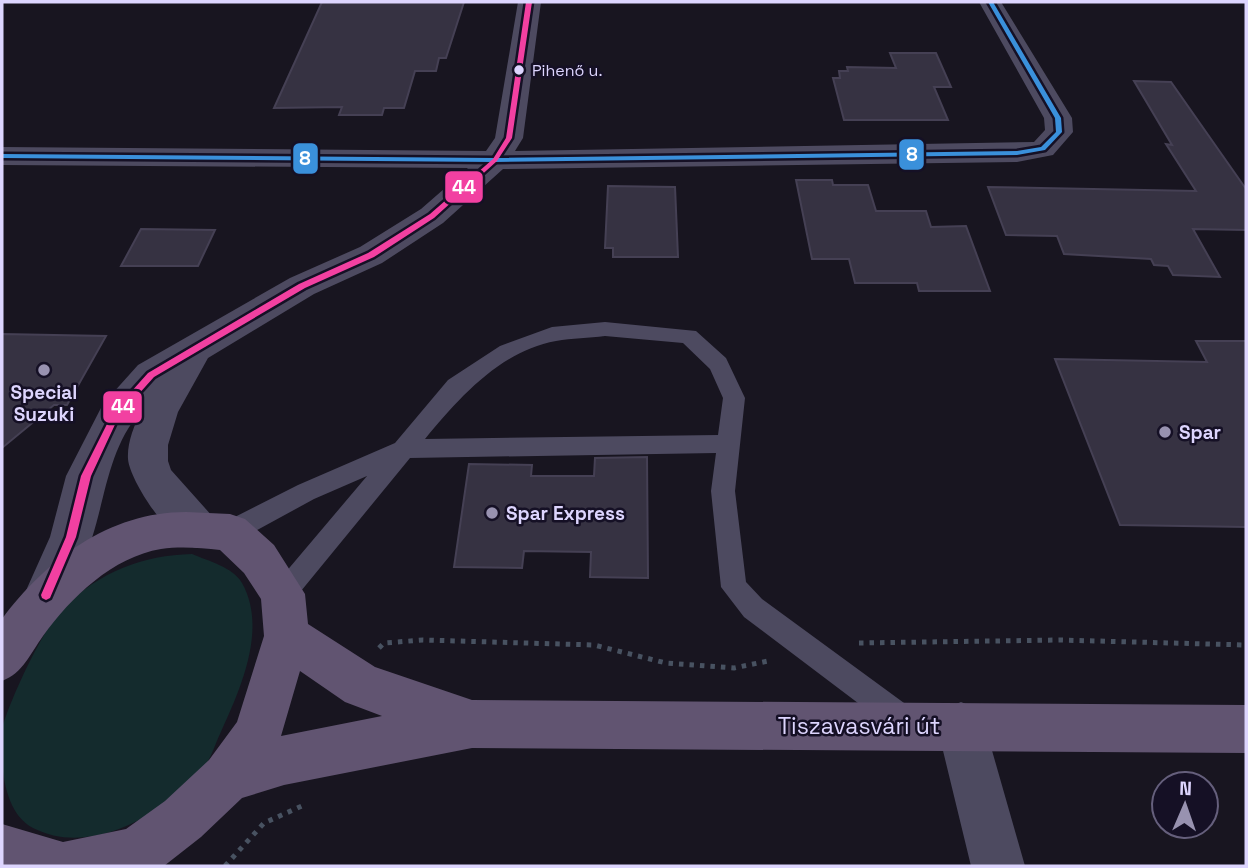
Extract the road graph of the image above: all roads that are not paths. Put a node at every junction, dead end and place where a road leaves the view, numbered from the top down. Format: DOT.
graph roads {
  1 [pos="529,2"];
  2 [pos="990,2"];
  3 [pos="2,156"];
  4 [pos="495,160"];
  5 [pos="196,348"];
  6 [pos="728,444"];
  7 [pos="404,449"];
  8 [pos="214,531"];
  9 [pos="285,615"];
  10 [pos="19,628"];
  11 [pos="472,724"];
  12 [pos="911,726"];
  13 [pos="961,726"];
  14 [pos="1246,729"];
  15 [pos="228,778"];
  16 [pos="134,860"];
  17 [pos="71,866"];
  18 [pos="998,866"];
  1 -- 4 [label="street"];
  2 -- 4 [label="street"];
  3 -- 4 [label="street"];
  4 -- 5 [label="street"];
  5 -- 8 [label="street"];
  5 -- 10 [label="street"];
  6 -- 7 [label="lane"];
  6 -- 7 [label="lane"];
  6 -- 12 [label="lane"];
  7 -- 8 [label="lane"];
  7 -- 9 [label="lane"];
  8 -- 9 [label="main road"];
  8 -- 10 [label="main road"];
  9 -- 11 [label="main road"];
  9 -- 15 [label="main road"];
  11 -- 12 [label="main road, Tiszavasvári út"];
  11 -- 15 [label="main road"];
  12 -- 13 [label="main road, Tiszavasvári út"];
  13 -- 14 [label="main road, Tiszavasvári út"];
  13 -- 18 [label="street"];
  15 -- 16 [label="main road"];
  16 -- 17 [label="main road"];
}
